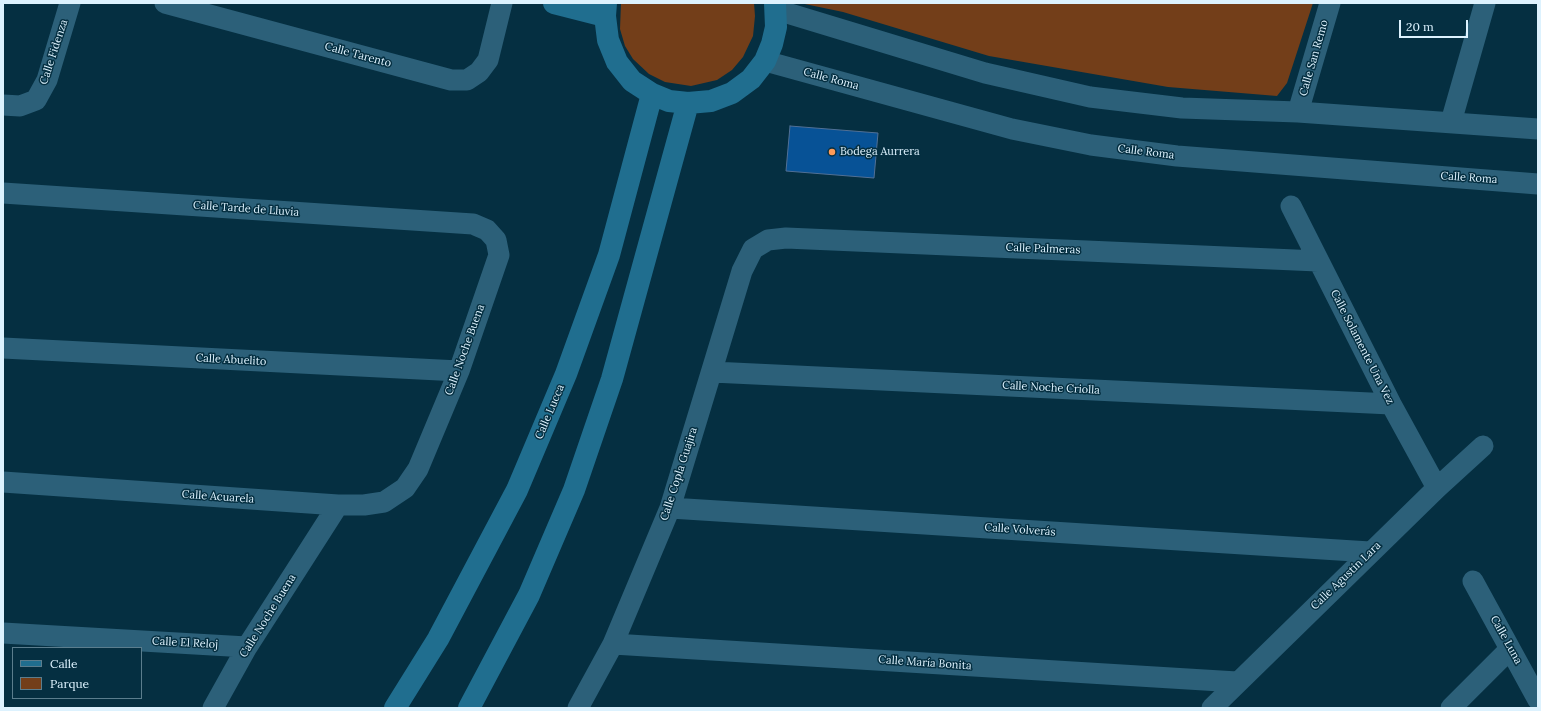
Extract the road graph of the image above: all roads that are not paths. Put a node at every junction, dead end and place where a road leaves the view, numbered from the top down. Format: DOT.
graph roads {
  1 [pos="70,3"];
  2 [pos="165,3"];
  3 [pos="502,3"];
  4 [pos="554,3"];
  5 [pos="1330,3"];
  6 [pos="1484,3"];
  7 [pos="776,6"];
  8 [pos="605,10"];
  9 [pos="765,61"];
  10 [pos="652,94"];
  11 [pos="688,104"];
  12 [pos="3,105"];
  13 [pos="1298,112"];
  14 [pos="1451,122"];
  15 [pos="1538,129"];
  16 [pos="1538,184"];
  17 [pos="3,194"];
  18 [pos="1291,206"];
  19 [pos="487,230"];
  20 [pos="768,240"];
  21 [pos="1318,261"];
  22 [pos="3,348"];
  23 [pos="459,371"];
  24 [pos="712,372"];
  25 [pos="1391,404"];
  26 [pos="1483,446"];
  27 [pos="418,469"];
  28 [pos="3,482"];
  29 [pos="1436,488"];
  30 [pos="338,505"];
  31 [pos="670,508"];
  32 [pos="1370,552"];
  33 [pos="1473,581"];
  34 [pos="3,633"];
  35 [pos="613,644"];
  36 [pos="247,647"];
  37 [pos="1510,649"];
  38 [pos="1237,682"];
  39 [pos="1538,700"];
  40 [pos="213,708"];
  41 [pos="395,708"];
  42 [pos="469,708"];
  43 [pos="578,708"];
  44 [pos="1212,708"];
  45 [pos="1451,708"];
  1 -- 12 [label="street, Calle Fidenza"];
  2 -- 3 [label="street, Calle Tarento"];
  4 -- 8 [label="street"];
  5 -- 13 [label="street, Calle San Remo"];
  6 -- 14 [label="street"];
  7 -- 9 [label="street"];
  7 -- 13 [label="street"];
  8 -- 10 [label="street"];
  9 -- 11 [label="street"];
  9 -- 16 [label="street, Calle Roma"];
  10 -- 11 [label="street"];
  10 -- 41 [label="street, Calle Lucca"];
  11 -- 42 [label="street"];
  13 -- 14 [label="street"];
  14 -- 15 [label="street"];
  17 -- 19 [label="street, Calle Tarde de Lluvia"];
  18 -- 21 [label="street, Calle Solamente Una Vez"];
  19 -- 23 [label="street, Calle Noche Buena"];
  20 -- 21 [label="street, Calle Palmeras"];
  20 -- 24 [label="street, Calle Copla Guajira"];
  21 -- 25 [label="street, Calle Solamente Una Vez"];
  22 -- 23 [label="street, Calle Abuelito"];
  23 -- 27 [label="street, Calle Noche Buena"];
  24 -- 25 [label="street, Calle Noche Criolla"];
  24 -- 31 [label="street, Calle Copla Guajira"];
  25 -- 29 [label="street, Calle Solamente Una Vez"];
  26 -- 29 [label="street, Calle Agustín Lara"];
  27 -- 30 [label="street, Calle Acuarela"];
  28 -- 30 [label="street, Calle Acuarela"];
  29 -- 32 [label="street, Calle Agustín Lara"];
  30 -- 36 [label="street, Calle Noche Buena"];
  31 -- 32 [label="street, Calle Volverás"];
  31 -- 35 [label="street, Calle Copla Guajira"];
  32 -- 38 [label="street, Calle Agustín Lara"];
  33 -- 37 [label="street, Calle Luna"];
  34 -- 36 [label="street, Calle El Reloj"];
  35 -- 38 [label="street, Calle María Bonita"];
  35 -- 43 [label="street, Calle Copla Guajira"];
  36 -- 40 [label="street, Calle Noche Buena"];
  37 -- 39 [label="street, Calle Luna"];
  37 -- 45 [label="street"];
  38 -- 44 [label="street, Calle Agustín Lara"];
}
